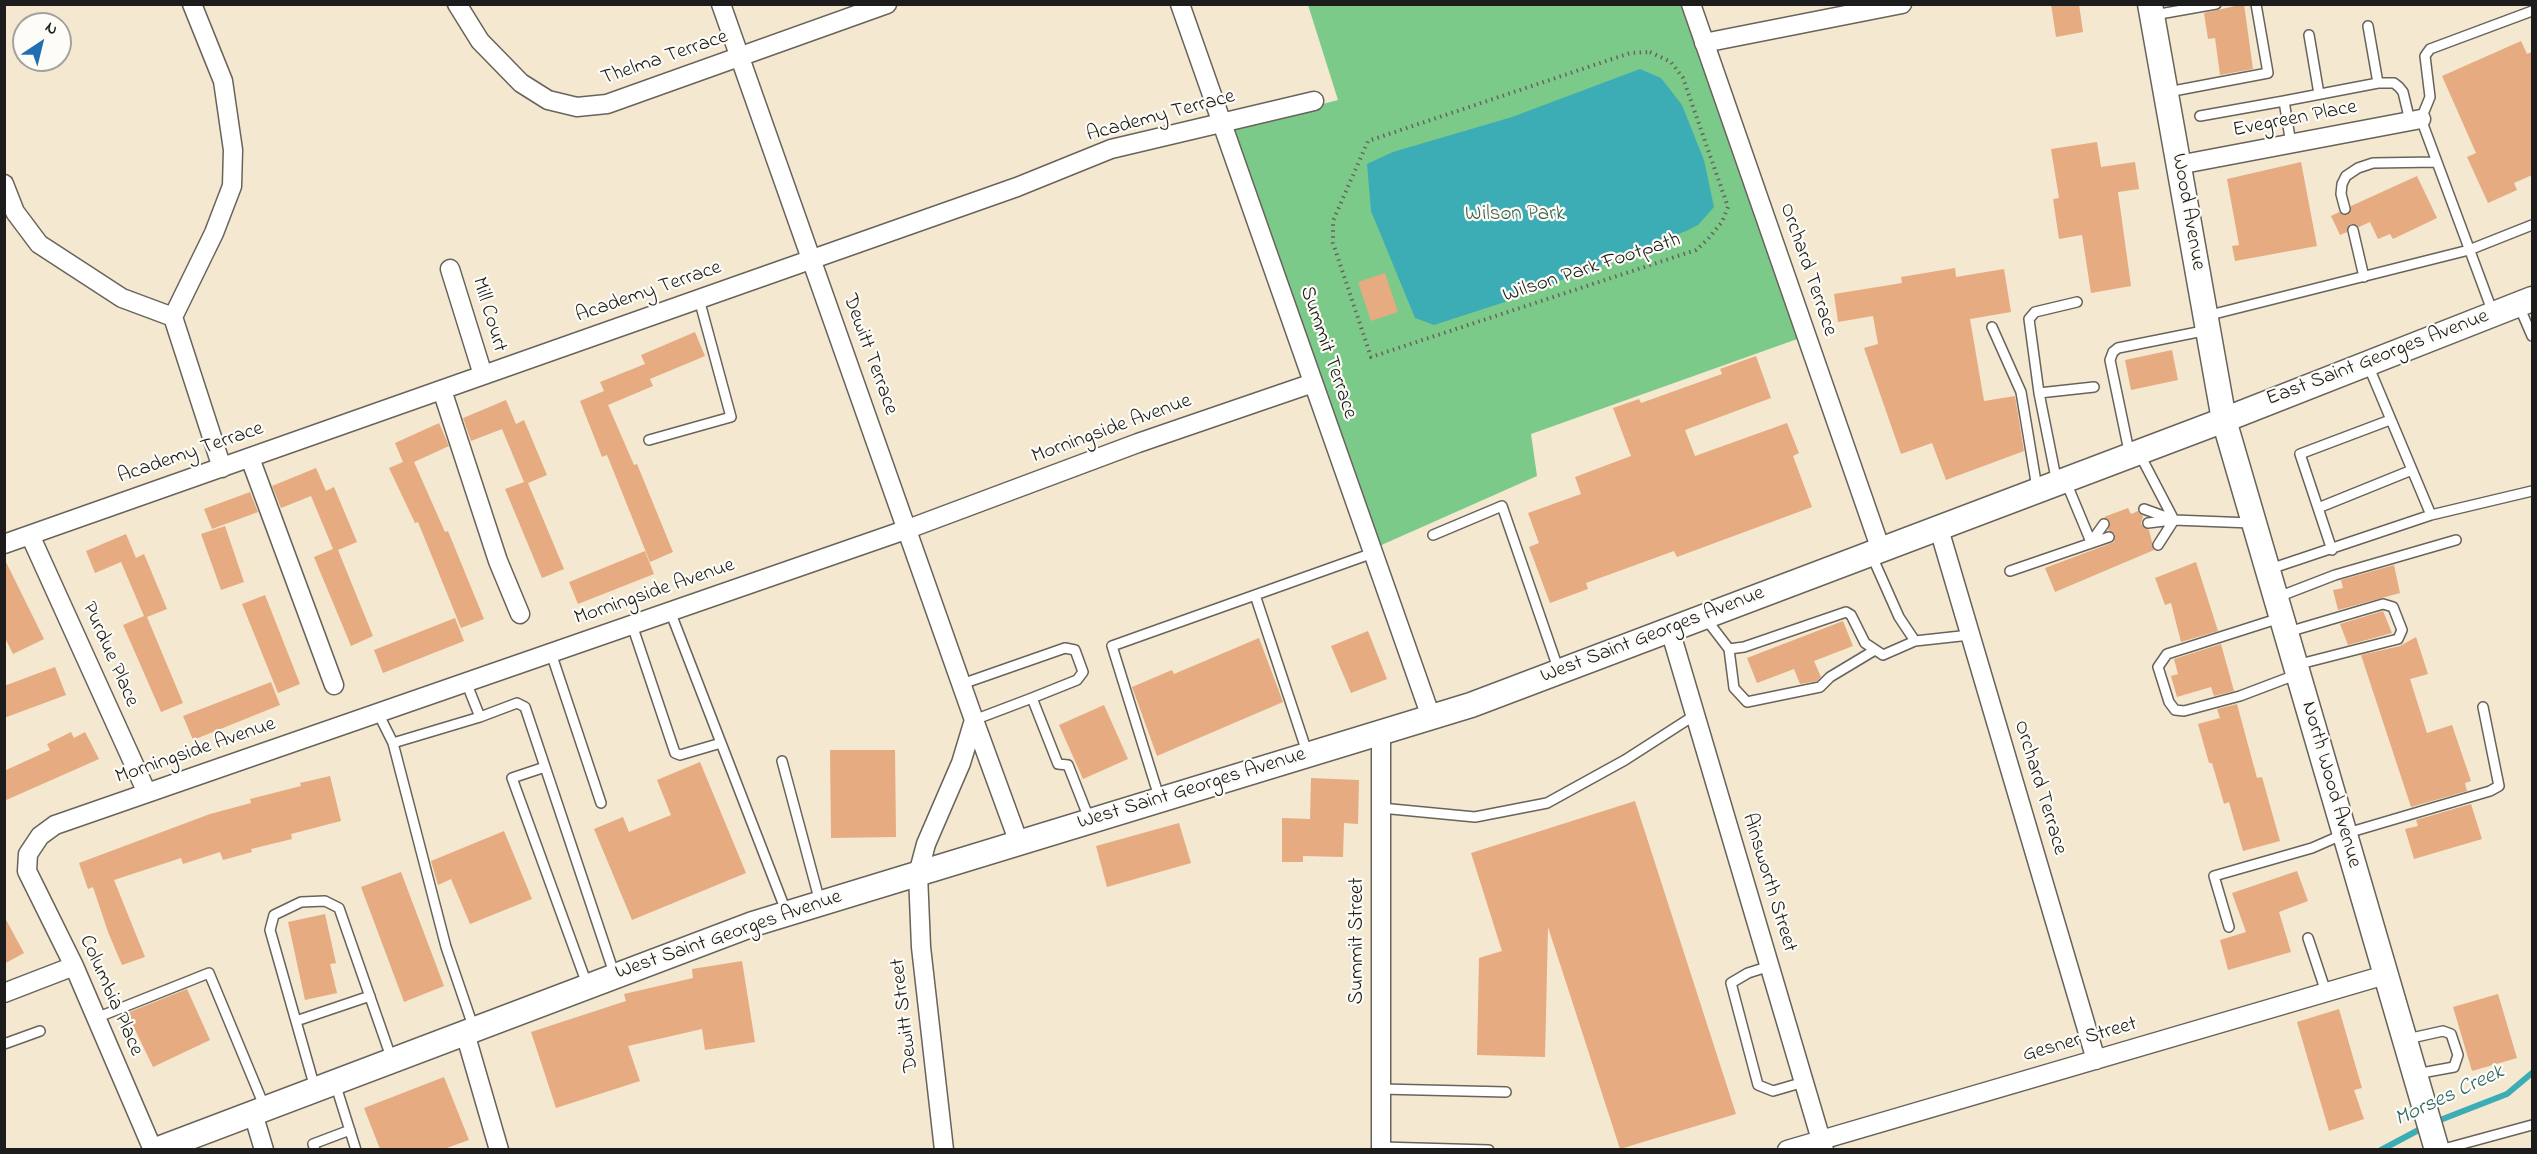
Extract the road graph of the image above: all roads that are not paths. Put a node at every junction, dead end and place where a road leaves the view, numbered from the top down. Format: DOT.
graph roads {
  1 [pos="192,4"];
  2 [pos="457,4"];
  3 [pos="721,4"];
  4 [pos="886,4"];
  5 [pos="1180,4"];
  6 [pos="1691,4"];
  7 [pos="1902,4"];
  8 [pos="2216,4"];
  9 [pos="2256,4"];
  10 [pos="2151,10"];
  11 [pos="2530,12"];
  12 [pos="2368,26"];
  13 [pos="2309,35"];
  14 [pos="1704,43"];
  15 [pos="740,58"];
  16 [pos="2378,83"];
  17 [pos="2165,92"];
  18 [pos="2319,94"];
  19 [pos="1314,101"];
  20 [pos="2284,101"];
  21 [pos="2200,116"];
  22 [pos="2415,120"];
  23 [pos="1222,124"];
  24 [pos="2291,144"];
  25 [pos="2437,162"];
  26 [pos="2178,165"];
  27 [pos="4,184"];
  28 [pos="2345,209"];
  29 [pos="2532,225"];
  30 [pos="2353,230"];
  31 [pos="2469,250"];
  32 [pos="812,259"];
  33 [pos="450,269"];
  34 [pos="2364,277"];
  35 [pos="699,299"];
  36 [pos="2077,302"];
  37 [pos="2525,302"];
  38 [pos="2493,314"];
  39 [pos="173,317"];
  40 [pos="2207,323"];
  41 [pos="1992,327"];
  42 [pos="2532,336"];
  43 [pos="2368,363"];
  44 [pos="483,375"];
  45 [pos="1313,383"];
  46 [pos="2094,387"];
  47 [pos="442,390"];
  48 [pos="2039,393"];
  49 [pos="2224,420"];
  50 [pos="2390,420"];
  51 [pos="649,440"];
  52 [pos="2135,454"];
  53 [pos="250,458"];
  54 [pos="222,468"];
  55 [pos="2412,471"];
  56 [pos="2053,485"];
  57 [pos="2532,491"];
  58 [pos="2318,508"];
  59 [pos="2144,509"];
  60 [pos="2431,514"];
  61 [pos="2174,520"];
  62 [pos="2148,523"];
  63 [pos="2254,523"];
  64 [pos="2104,524"];
  65 [pos="1938,529"];
  66 [pos="908,530"];
  67 [pos="30,534"];
  68 [pos="1433,535"];
  69 [pos="2109,537"];
  70 [pos="2456,540"];
  71 [pos="2093,543"];
  72 [pos="4,544"];
  73 [pos="2158,545"];
  74 [pos="2332,550"];
  75 [pos="1876,552"];
  76 [pos="1373,553"];
  77 [pos="2267,570"];
  78 [pos="2010,571"];
  79 [pos="1255,595"];
  80 [pos="670,611"];
  81 [pos="520,614"];
  82 [pos="2281,616"];
  83 [pos="1704,617"];
  84 [pos="632,625"];
  85 [pos="1670,630"];
  86 [pos="1970,635"];
  87 [pos="1915,641"];
  88 [pos="1729,649"];
  89 [pos="1875,650"];
  90 [pos="551,653"];
  91 [pos="2296,669"];
  92 [pos="1559,672"];
  93 [pos="466,682"];
  94 [pos="962,684"];
  95 [pos="334,685"];
  96 [pos="1032,698"];
  97 [pos="2483,707"];
  98 [pos="378,713"];
  99 [pos="1695,715"];
  100 [pos="480,717"];
  101 [pos="1431,717"];
  102 [pos="974,720"];
  103 [pos="1381,732"];
  104 [pos="393,743"];
  105 [pos="721,744"];
  106 [pos="1308,754"];
  107 [pos="782,760"];
  108 [pos="545,767"];
  109 [pos="147,793"];
  110 [pos="1160,800"];
  111 [pos="601,803"];
  112 [pos="1381,808"];
  113 [pos="1090,821"];
  114 [pos="2344,834"];
  115 [pos="1019,843"];
  116 [pos="28,862"];
  117 [pos="918,874"];
  118 [pos="820,902"];
  119 [pos="787,914"];
  120 [pos="2229,927"];
  121 [pos="2308,938"];
  122 [pos="74,966"];
  123 [pos="1770,966"];
  124 [pos="2385,975"];
  125 [pos="615,976"];
  126 [pos="588,987"];
  127 [pos="2326,992"];
  128 [pos="4,993"];
  129 [pos="370,996"];
  130 [pos="96,1018"];
  131 [pos="296,1021"];
  132 [pos="40,1031"];
  133 [pos="470,1031"];
  134 [pos="2404,1040"];
  135 [pos="4,1044"];
  136 [pos="392,1060"];
  137 [pos="2096,1060"];
  138 [pos="2414,1074"];
  139 [pos="1804,1082"];
  140 [pos="325,1085"];
  141 [pos="1381,1089"];
  142 [pos="1506,1092"];
  143 [pos="259,1110"];
  144 [pos="2532,1125"];
  145 [pos="350,1130"];
  146 [pos="1823,1144"];
  147 [pos="1381,1148"];
  148 [pos="155,1149"];
  149 [pos="264,1149"];
  150 [pos="315,1149"];
  151 [pos="356,1149"];
  152 [pos="499,1149"];
  153 [pos="944,1149"];
  154 [pos="1489,1149"];
  155 [pos="1787,1149"];
  156 [pos="2439,1149"];
  1 -- 39 [label="street"];
  2 -- 15 [label="street, Thelma Terrace"];
  3 -- 15 [label="street, Dewitt Terrace"];
  4 -- 15 [label="street, Thelma Terrace"];
  5 -- 23 [label="street, Summit Terrace"];
  6 -- 14 [label="street, Orchard Terrace"];
  7 -- 14 [label="street"];
  8 -- 10 [label="lane"];
  9 -- 17 [label="lane"];
  10 -- 17 [label="main road, Wood Avenue"];
  11 -- 22 [label="lane"];
  12 -- 16 [label="lane"];
  13 -- 18 [label="lane"];
  14 -- 75 [label="street, Orchard Terrace"];
  15 -- 32 [label="street, Dewitt Terrace"];
  16 -- 18 [label="lane"];
  16 -- 22 [label="lane"];
  17 -- 26 [label="main road, Wood Avenue"];
  18 -- 20 [label="lane"];
  19 -- 23 [label="street, Academy Terrace"];
  20 -- 21 [label="lane"];
  20 -- 24 [label="lane"];
  22 -- 24 [label="street, Evegreen Place"];
  22 -- 25 [label="lane"];
  23 -- 32 [label="street, Academy Terrace"];
  23 -- 45 [label="street, Summit Terrace"];
  24 -- 26 [label="street, Evegreen Place"];
  25 -- 28 [label="lane"];
  25 -- 31 [label="lane"];
  26 -- 40 [label="main road, Wood Avenue"];
  27 -- 39 [label="street"];
  29 -- 31 [label="lane"];
  30 -- 34 [label="lane"];
  31 -- 34 [label="lane"];
  31 -- 38 [label="lane"];
  32 -- 35 [label="street, Academy Terrace"];
  32 -- 66 [label="street, Dewitt Terrace"];
  33 -- 44 [label="street, Mill Court"];
  34 -- 40 [label="lane"];
  35 -- 44 [label="street, Academy Terrace"];
  35 -- 51 [label="lane"];
  36 -- 48 [label="lane"];
  37 -- 38 [label="main road, East Saint Georges Avenue"];
  37 -- 42 [label="lane"];
  38 -- 43 [label="main road, East Saint Georges Avenue"];
  39 -- 54 [label="street"];
  40 -- 49 [label="main road, Wood Avenue"];
  40 -- 52 [label="lane"];
  41 -- 56 [label="lane"];
  43 -- 49 [label="main road, East Saint Georges Avenue"];
  43 -- 50 [label="lane"];
  44 -- 47 [label="street, Academy Terrace"];
  45 -- 66 [label="street, Morningside Avenue"];
  45 -- 76 [label="street, Summit Terrace"];
  46 -- 48 [label="lane"];
  47 -- 53 [label="street, Academy Terrace"];
  47 -- 81 [label="street"];
  48 -- 56 [label="lane"];
  49 -- 52 [label="main road, West Saint Georges Avenue"];
  49 -- 63 [label="main road, North Wood Avenue"];
  50 -- 55 [label="lane"];
  50 -- 58 [label="lane"];
  52 -- 56 [label="main road, West Saint Georges Avenue"];
  52 -- 61 [label="lane"];
  53 -- 54 [label="street, Academy Terrace"];
  53 -- 95 [label="street"];
  54 -- 67 [label="street, Academy Terrace"];
  55 -- 58 [label="lane"];
  55 -- 60 [label="lane"];
  56 -- 65 [label="main road, West Saint Georges Avenue"];
  56 -- 71 [label="lane"];
  57 -- 60 [label="lane"];
  58 -- 74 [label="lane"];
  59 -- 61 [label="lane"];
  60 -- 74 [label="lane"];
  61 -- 62 [label="lane"];
  61 -- 63 [label="lane"];
  61 -- 73 [label="lane"];
  63 -- 77 [label="main road, North Wood Avenue"];
  64 -- 71 [label="lane"];
  65 -- 75 [label="main road, West Saint Georges Avenue"];
  65 -- 86 [label="street, Orchard Terrace"];
  66 -- 80 [label="street, Morningside Avenue"];
  66 -- 94 [label="street, Dewitt Terrace"];
  67 -- 72 [label="street, Academy Terrace"];
  67 -- 109 [label="street, Purdue Place"];
  68 -- 92 [label="lane"];
  69 -- 71 [label="lane"];
  70 -- 82 [label="lane"];
  71 -- 78 [label="lane"];
  74 -- 77 [label="lane"];
  75 -- 83 [label="main road, West Saint Georges Avenue"];
  75 -- 87 [label="lane"];
  76 -- 79 [label="lane"];
  76 -- 101 [label="street, Summit Terrace"];
  77 -- 82 [label="main road, North Wood Avenue"];
  79 -- 106 [label="lane"];
  79 -- 110 [label="lane"];
  80 -- 84 [label="street, Morningside Avenue"];
  80 -- 105 [label="lane"];
  82 -- 91 [label="main road, North Wood Avenue"];
  82 -- 91 [label="lane"];
  82 -- 91 [label="lane"];
  83 -- 85 [label="main road, West Saint Georges Avenue"];
  83 -- 88 [label="lane"];
  84 -- 90 [label="street, Morningside Avenue"];
  84 -- 105 [label="lane"];
  85 -- 92 [label="main road, West Saint Georges Avenue"];
  85 -- 99 [label="street, Ainsworth Street"];
  86 -- 87 [label="lane"];
  86 -- 137 [label="street, Orchard Terrace"];
  87 -- 89 [label="lane"];
  88 -- 89 [label="lane"];
  88 -- 89 [label="lane"];
  90 -- 93 [label="street, Morningside Avenue"];
  90 -- 111 [label="lane"];
  91 -- 114 [label="main road, North Wood Avenue"];
  92 -- 101 [label="main road, West Saint Georges Avenue"];
  93 -- 98 [label="street, Morningside Avenue"];
  93 -- 100 [label="lane"];
  94 -- 96 [label="lane"];
  94 -- 102 [label="street, Dewitt Terrace"];
  96 -- 102 [label="lane"];
  96 -- 113 [label="lane"];
  97 -- 114 [label="lane"];
  98 -- 104 [label="lane"];
  98 -- 109 [label="street, Morningside Avenue"];
  99 -- 112 [label="lane"];
  99 -- 123 [label="street, Ainsworth Street"];
  100 -- 104 [label="lane"];
  100 -- 108 [label="lane"];
  101 -- 103 [label="main road, West Saint Georges Avenue"];
  102 -- 115 [label="street, Dewitt Terrace"];
  102 -- 117 [label="street"];
  103 -- 106 [label="main road, West Saint Georges Avenue"];
  103 -- 112 [label="street, Summit Street"];
  104 -- 133 [label="lane"];
  105 -- 119 [label="lane"];
  106 -- 110 [label="main road, West Saint Georges Avenue"];
  107 -- 118 [label="lane"];
  108 -- 125 [label="lane"];
  108 -- 126 [label="lane"];
  109 -- 116 [label="street, Morningside Avenue"];
  110 -- 113 [label="main road, West Saint Georges Avenue"];
  112 -- 141 [label="street, Summit Street"];
  113 -- 115 [label="main road, West Saint Georges Avenue"];
  114 -- 120 [label="lane"];
  114 -- 124 [label="main road, North Wood Avenue"];
  115 -- 117 [label="main road, West Saint Georges Avenue"];
  116 -- 122 [label="street, Columbia Place"];
  117 -- 118 [label="main road, West Saint Georges Avenue"];
  117 -- 153 [label="street, Dewitt Street"];
  118 -- 119 [label="main road, West Saint Georges Avenue"];
  119 -- 125 [label="main road, West Saint Georges Avenue"];
  121 -- 127 [label="lane"];
  122 -- 128 [label="street"];
  122 -- 130 [label="street, Columbia Place"];
  123 -- 139 [label="street, Ainsworth Street"];
  123 -- 139 [label="lane"];
  124 -- 127 [label="street, Gesner Street"];
  124 -- 134 [label="main road, North Wood Avenue"];
  125 -- 126 [label="main road, West Saint Georges Avenue"];
  126 -- 133 [label="main road, West Saint Georges Avenue"];
  127 -- 137 [label="street, Gesner Street"];
  129 -- 131 [label="lane"];
  129 -- 131 [label="lane"];
  129 -- 136 [label="lane"];
  130 -- 143 [label="lane"];
  130 -- 148 [label="street, Columbia Place"];
  131 -- 140 [label="lane"];
  132 -- 135 [label="lane"];
  133 -- 136 [label="main road, West Saint Georges Avenue"];
  133 -- 152 [label="street"];
  134 -- 138 [label="main road, North Wood Avenue"];
  134 -- 138 [label="lane"];
  136 -- 140 [label="main road, West Saint Georges Avenue"];
  137 -- 146 [label="street, Gesner Street"];
  138 -- 156 [label="main road, North Wood Avenue"];
  139 -- 146 [label="street, Ainsworth Street"];
  140 -- 143 [label="main road, West Saint Georges Avenue"];
  140 -- 145 [label="lane"];
  141 -- 142 [label="lane"];
  141 -- 147 [label="street, Summit Street"];
  143 -- 148 [label="main road, West Saint Georges Avenue"];
  143 -- 149 [label="street"];
  144 -- 156 [label="lane"];
  145 -- 150 [label="lane"];
  145 -- 151 [label="lane"];
  146 -- 155 [label="street, Gesner Street"];
  147 -- 154 [label="lane"];
}
